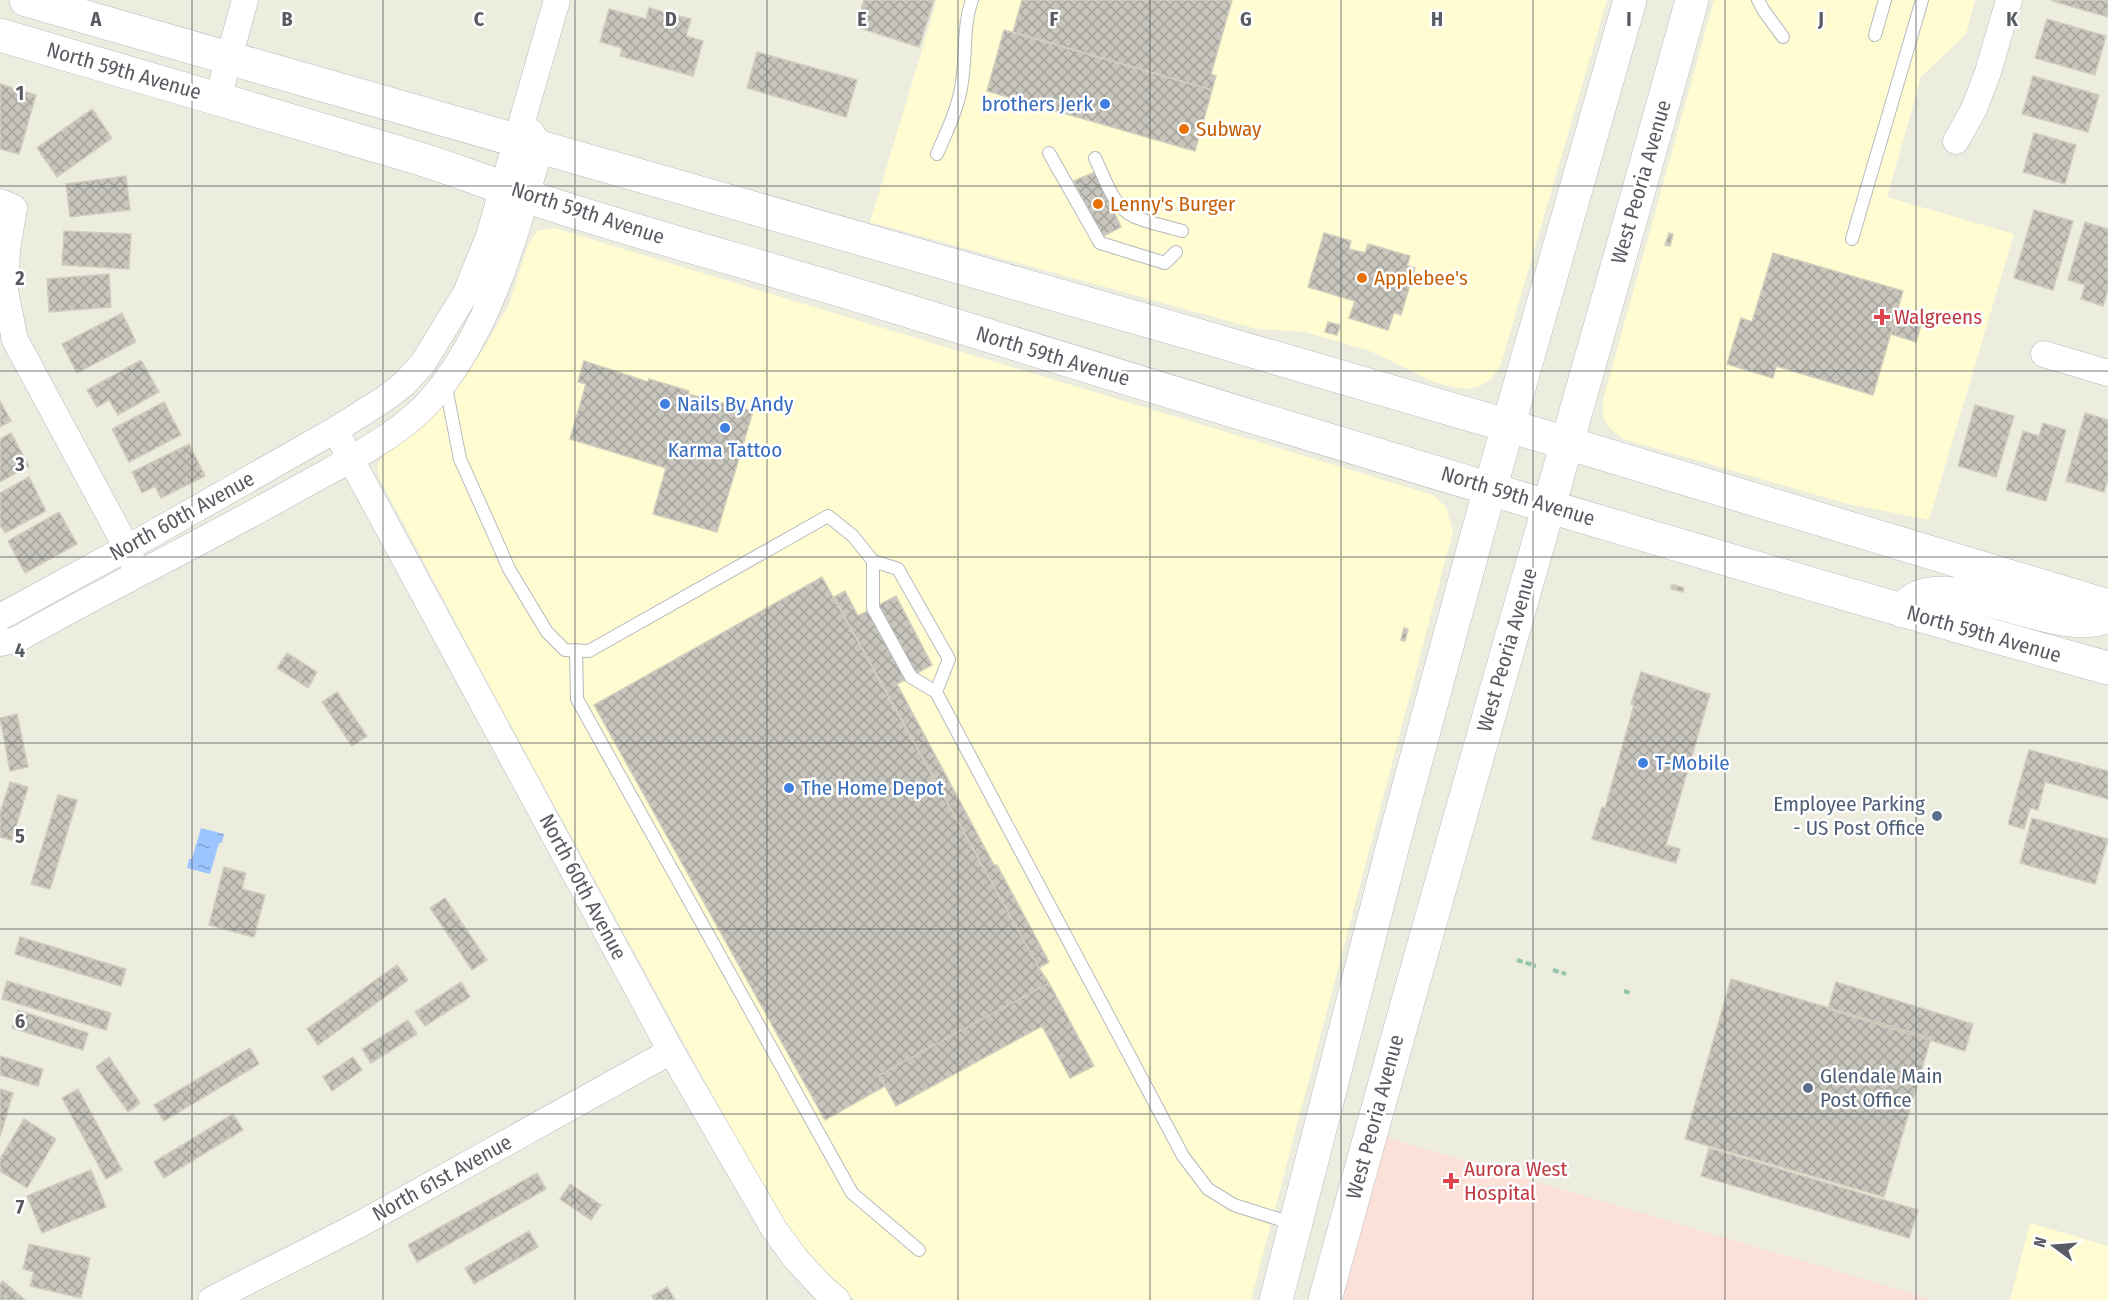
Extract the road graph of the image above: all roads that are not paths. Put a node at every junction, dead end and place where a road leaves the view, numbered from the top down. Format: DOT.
graph roads {
  1 [pos="26,0"];
  2 [pos="245,0"];
  3 [pos="557,0"];
  4 [pos="972,0"];
  5 [pos="1630,0"];
  6 [pos="1692,0"];
  7 [pos="1758,0"];
  8 [pos="1885,0"];
  9 [pos="1922,0"];
  10 [pos="2009,0"];
  11 [pos="0,35"];
  12 [pos="1875,35"];
  13 [pos="1783,37"];
  14 [pos="228,59"];
  15 [pos="218,98"];
  16 [pos="526,134"];
  17 [pos="1956,141"];
  18 [pos="1049,153"];
  19 [pos="937,154"];
  20 [pos="1095,158"];
  21 [pos="514,191"];
  22 [pos="7,205"];
  23 [pos="1182,231"];
  24 [pos="1852,239"];
  25 [pos="1176,252"];
  26 [pos="8,344"];
  27 [pos="2044,354"];
  28 [pos="2108,374"];
  29 [pos="445,382"];
  30 [pos="1507,426"];
  31 [pos="335,430"];
  32 [pos="1567,443"];
  33 [pos="350,459"];
  34 [pos="1490,488"];
  35 [pos="1549,506"];
  36 [pos="127,548"];
  37 [pos="873,561"];
  38 [pos="138,575"];
  39 [pos="2108,606"];
  40 [pos="1902,611"];
  41 [pos="2108,616"];
  42 [pos="0,618"];
  43 [pos="0,643"];
  44 [pos="576,650"];
  45 [pos="2108,668"];
  46 [pos="936,692"];
  47 [pos="1365,955"];
  48 [pos="1416,968"];
  49 [pos="671,1051"];
  50 [pos="1296,1224"];
  51 [pos="919,1250"];
  52 [pos="211,1300"];
  53 [pos="837,1300"];
  54 [pos="1275,1300"];
  55 [pos="1325,1300"];
  1 -- 14 [label="main road, North 59th Avenue"];
  2 -- 14 [label="street"];
  3 -- 16 [label="street"];
  4 -- 19 [label="lane"];
  5 -- 30 [label="main road"];
  6 -- 32 [label="main road, West Peoria Avenue"];
  7 -- 13 [label="lane"];
  8 -- 12 [label="lane"];
  9 -- 24 [label="lane"];
  10 -- 17 [label="street"];
  11 -- 15 [label="main road, North 59th Avenue"];
  14 -- 15 [label="street"];
  14 -- 16 [label="main road, North 59th Avenue"];
  15 -- 21 [label="main road, North 59th Avenue"];
  16 -- 21 [label="street"];
  16 -- 30 [label="main road, North 59th Avenue"];
  18 -- 25 [label="lane"];
  20 -- 23 [label="lane"];
  21 -- 29 [label="street"];
  21 -- 31 [label="street"];
  21 -- 34 [label="main road, North 59th Avenue"];
  22 -- 26 [label="street"];
  26 -- 36 [label="street"];
  27 -- 28 [label="street"];
  29 -- 33 [label="street"];
  29 -- 44 [label="lane"];
  30 -- 32 [label="main road, North 59th Avenue"];
  30 -- 34 [label="main road"];
  31 -- 33 [label="street, North 60th Avenue"];
  31 -- 36 [label="street, North 60th Avenue"];
  32 -- 35 [label="main road, West Peoria Avenue"];
  32 -- 39 [label="main road, North 59th Avenue"];
  33 -- 38 [label="street, North 60th Avenue"];
  33 -- 49 [label="street, North 60th Avenue"];
  34 -- 35 [label="main road, North 59th Avenue"];
  34 -- 47 [label="main road"];
  35 -- 40 [label="main road, North 59th Avenue"];
  35 -- 48 [label="main road, West Peoria Avenue"];
  36 -- 38 [label="street"];
  36 -- 42 [label="street, North 60th Avenue"];
  37 -- 44 [label="lane"];
  37 -- 46 [label="lane"];
  37 -- 46 [label="lane"];
  38 -- 43 [label="street, North 60th Avenue"];
  40 -- 41 [label="main road"];
  40 -- 45 [label="main road, North 59th Avenue"];
  44 -- 51 [label="lane"];
  46 -- 50 [label="lane"];
  47 -- 48 [label="main road"];
  47 -- 50 [label="main road"];
  48 -- 55 [label="main road, West Peoria Avenue"];
  49 -- 52 [label="street, North 61st Avenue"];
  49 -- 53 [label="street, North 60th Avenue"];
  50 -- 54 [label="main road"];
}
